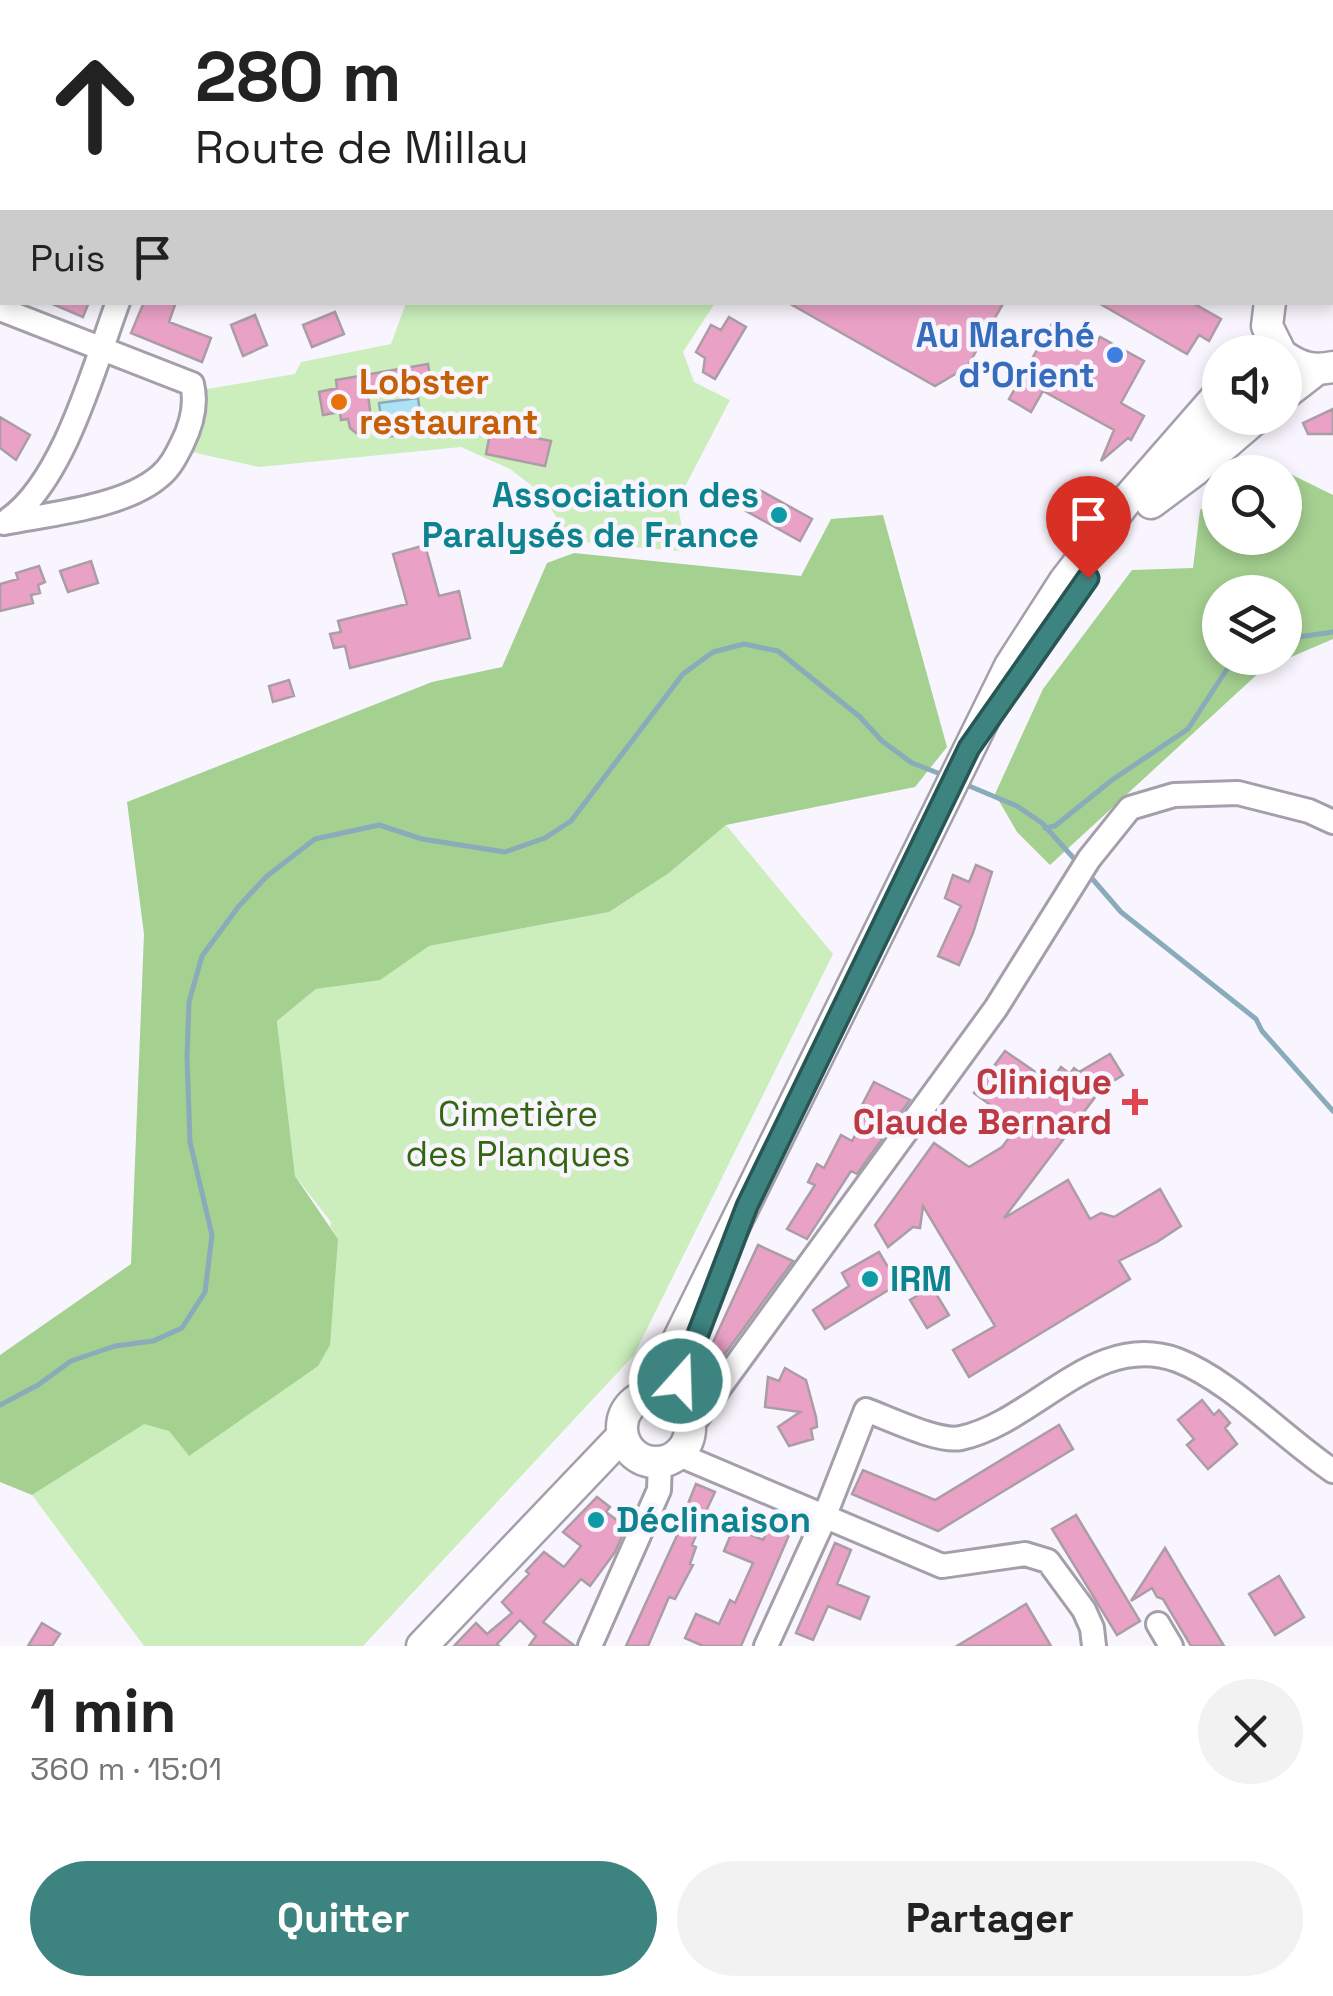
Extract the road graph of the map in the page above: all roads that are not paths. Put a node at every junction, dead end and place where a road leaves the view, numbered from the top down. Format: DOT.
graph roads {
  1 [pos="117,305"];
  2 [pos="0,309"];
  3 [pos="101,347"];
  4 [pos="1202,414"];
  5 [pos="1215,435"];
  6 [pos="1236,435"];
  7 [pos="1150,503"];
  8 [pos="2,524"];
  9 [pos="969,748"];
  10 [pos="1333,822"];
  11 [pos="666,1435"];
  12 [pos="1333,1471"];
  13 [pos="823,1517"];
  14 [pos="1158,1624"];
  15 [pos="422,1646"];
  16 [pos="590,1646"];
  17 [pos="766,1646"];
  18 [pos="1094,1646"];
  19 [pos="1171,1646"];
  1 -- 3 [label="street"];
  2 -- 3 [label="street"];
  3 -- 8 [label="street"];
  3 -- 8 [label="street"];
  4 -- 9 [label="main road"];
  5 -- 7 [label="main road"];
  6 -- 7 [label="main road"];
  7 -- 9 [label="main road"];
  9 -- 11 [label="main road"];
  10 -- 11 [label="street"];
  11 -- 13 [label="street"];
  11 -- 15 [label="main road"];
  11 -- 16 [label="street"];
  12 -- 13 [label="street"];
  13 -- 17 [label="street"];
  13 -- 18 [label="street"];
  14 -- 19 [label="street"];
}
